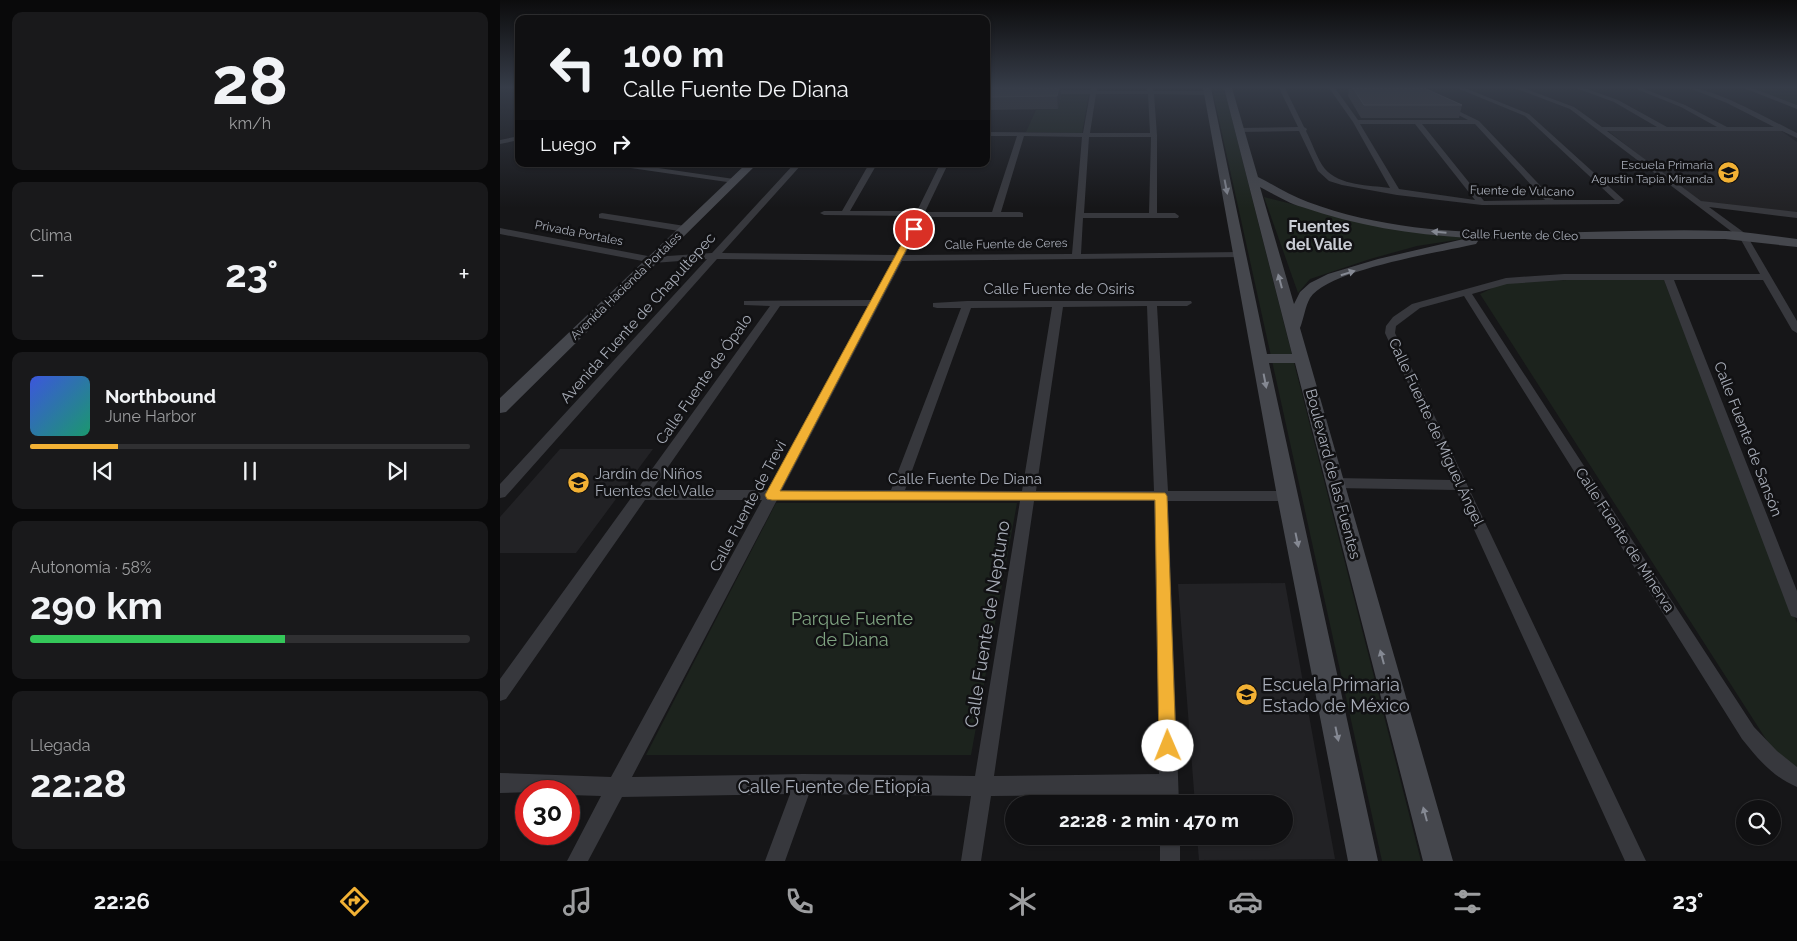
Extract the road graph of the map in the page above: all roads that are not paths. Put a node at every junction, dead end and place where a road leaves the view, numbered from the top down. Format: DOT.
graph roads {
  1 [pos="1087,128"];
  2 [pos="1153,128"];
  3 [pos="1223,128"];
  4 [pos="1360,128"];
  5 [pos="1422,128"];
  6 [pos="1483,128"];
  7 [pos="1541,128"];
  8 [pos="1602,129"];
  9 [pos="1666,129"];
  10 [pos="1726,129"];
  11 [pos="1785,129"];
  12 [pos="1239,130"];
  13 [pos="1304,130"];
  14 [pos="990,134"];
  15 [pos="1021,134"];
  16 [pos="1086,134"];
  17 [pos="1154,135"];
  18 [pos="1797,136"];
  19 [pos="515,139"];
  20 [pos="500,142"];
  21 [pos="1238,165"];
  22 [pos="638,167"];
  23 [pos="749,167"];
  24 [pos="795,167"];
  25 [pos="871,167"];
  26 [pos="943,167"];
  27 [pos="734,181"];
  28 [pos="1397,193"];
  29 [pos="1482,203"];
  30 [pos="1552,203"];
  31 [pos="1698,203"];
  32 [pos="824,213"];
  33 [pos="845,213"];
  34 [pos="921,214"];
  35 [pos="996,214"];
  36 [pos="1020,215"];
  37 [pos="1080,215"];
  38 [pos="1797,215"];
  39 [pos="602,216"];
  40 [pos="1153,216"];
  41 [pos="1175,216"];
  42 [pos="685,229"];
  43 [pos="500,231"];
  44 [pos="1489,238"];
  45 [pos="1745,239"];
  46 [pos="1797,243"];
  47 [pos="1797,248"];
  48 [pos="1240,255"];
  49 [pos="714,256"];
  50 [pos="1076,256"];
  51 [pos="899,258"];
  52 [pos="653,260"];
  53 [pos="1768,277"];
  54 [pos="1668,278"];
  55 [pos="1466,292"];
  56 [pos="748,303"];
  57 [pos="777,303"];
  58 [pos="875,303"];
  59 [pos="1152,303"];
  60 [pos="1187,303"];
  61 [pos="967,304"];
  62 [pos="1058,304"];
  63 [pos="937,305"];
  64 [pos="1293,328"];
  65 [pos="1797,330"];
  66 [pos="1302,358"];
  67 [pos="1260,359"];
  68 [pos="500,408"];
  69 [pos="514,477"];
  70 [pos="500,478"];
  71 [pos="1335,483"];
  72 [pos="1461,485"];
  73 [pos="500,493"];
  74 [pos="642,495"];
  75 [pos="772,495"];
  76 [pos="896,496"];
  77 [pos="1027,496"];
  78 [pos="1161,496"];
  79 [pos="1287,496"];
  80 [pos="1797,611"];
  81 [pos="500,693"];
  82 [pos="1797,777"];
  83 [pos="500,783"];
  84 [pos="803,784"];
  85 [pos="1168,784"];
  86 [pos="982,786"];
  87 [pos="617,787"];
  88 [pos="1169,795"];
  89 [pos="1170,845"];
  90 [pos="577,861"];
  91 [pos="776,861"];
  92 [pos="971,861"];
  93 [pos="1170,861"];
  94 [pos="1363,861"];
  95 [pos="1438,861"];
  96 [pos="1636,861"];
  1 -- 16 [label="street"];
  2 -- 17 [label="street"];
  3 -- 21 [label="street, Boulevard de las Fuentes"];
  4 -- 28 [label="street"];
  5 -- 29 [label="street"];
  6 -- 30 [label="street"];
  7 -- 30 [label="street, Fuente de Vulcano"];
  8 -- 9 [label="street"];
  8 -- 31 [label="street"];
  9 -- 10 [label="street"];
  10 -- 11 [label="street"];
  11 -- 18 [label="street"];
  12 -- 13 [label="street"];
  12 -- 21 [label="street, Boulevard de las Fuentes"];
  13 -- 28 [label="street, Fuente de Vulcano"];
  14 -- 15 [label="street"];
  15 -- 16 [label="street"];
  15 -- 35 [label="street"];
  16 -- 17 [label="street"];
  16 -- 37 [label="street"];
  17 -- 40 [label="street"];
  19 -- 20 [label="street"];
  44 -- 21 [label="street, Calle Fuente de Cleo, one-way"];
  21 -- 48 [label="street, Boulevard de las Fuentes, one-way"];
  64 -- 21 [label="street, Boulevard de las Fuentes, one-way"];
  22 -- 27 [label="street"];
  23 -- 27 [label="street, Avenida Hacienda Portales"];
  24 -- 49 [label="street, Avenida Fuente de Chapultepec"];
  25 -- 33 [label="street"];
  26 -- 34 [label="street, Calle Fuente de Trevi"];
  27 -- 42 [label="street, Avenida Hacienda Portales"];
  28 -- 29 [label="street, Fuente de Vulcano"];
  29 -- 30 [label="street, Fuente de Vulcano"];
  31 -- 38 [label="street"];
  31 -- 45 [label="street"];
  32 -- 33 [label="street"];
  33 -- 34 [label="street"];
  34 -- 35 [label="street"];
  34 -- 51 [label="street, Calle Fuente de Trevi"];
  35 -- 36 [label="street"];
  37 -- 40 [label="street"];
  37 -- 50 [label="street"];
  39 -- 42 [label="street"];
  40 -- 41 [label="street"];
  42 -- 52 [label="street, Avenida Hacienda Portales"];
  43 -- 52 [label="street, Privada Portales"];
  44 -- 45 [label="street, Calle Fuente de Cleo"];
  64 -- 44 [label="street, Calle Fuente de Cleo, one-way"];
  45 -- 46 [label="street, Calle Fuente de Cleo"];
  45 -- 47 [label="street, Calle Fuente de Cleo"];
  45 -- 53 [label="street"];
  48 -- 50 [label="street, Calle Fuente de Ceres"];
  48 -- 67 [label="street, Boulevard de las Fuentes"];
  49 -- 51 [label="street, Calle Fuente de Ceres"];
  49 -- 52 [label="street, Calle Fuente de Ceres"];
  49 -- 69 [label="street, Avenida Fuente de Chapultepec"];
  50 -- 51 [label="street, Calle Fuente de Ceres"];
  51 -- 58 [label="street, Calle Fuente de Trevi"];
  52 -- 68 [label="street, Avenida Hacienda Portales"];
  53 -- 54 [label="street, Calle Fuente de Miguel Ángel"];
  53 -- 65 [label="street"];
  54 -- 55 [label="street, Calle Fuente de Miguel Ángel"];
  54 -- 80 [label="street, Calle Fuente de Sansón"];
  55 -- 72 [label="street, Calle Fuente de Miguel Ángel"];
  55 -- 82 [label="street, Calle Fuente de Minerva"];
  56 -- 57 [label="street, Calle Fuente de Ópalo"];
  57 -- 58 [label="street, Calle Fuente de Ópalo"];
  57 -- 74 [label="street, Calle Fuente de Ópalo"];
  58 -- 75 [label="street, Calle Fuente de Trevi"];
  59 -- 60 [label="street, Calle Fuente de Osiris"];
  59 -- 62 [label="street, Calle Fuente de Osiris"];
  59 -- 78 [label="street"];
  61 -- 62 [label="street, Calle Fuente de Osiris"];
  61 -- 63 [label="street, Calle Fuente de Osiris"];
  61 -- 76 [label="street"];
  62 -- 77 [label="street, Calle Fuente de Neptuno"];
  64 -- 66 [label="street, Boulevard de las Fuentes"];
  66 -- 67 [label="street"];
  66 -- 71 [label="street, Boulevard de las Fuentes"];
  67 -- 79 [label="street, Boulevard de las Fuentes, one-way"];
  69 -- 70 [label="street"];
  69 -- 73 [label="street, Avenida Fuente de Chapultepec"];
  71 -- 72 [label="street"];
  95 -- 71 [label="street, Boulevard de las Fuentes, one-way"];
  72 -- 96 [label="street, Calle Fuente de Miguel Ángel"];
  74 -- 75 [label="street, Calle Fuente De Diana"];
  74 -- 81 [label="street, Calle Fuente de Ópalo"];
  75 -- 76 [label="street, Calle Fuente De Diana"];
  75 -- 87 [label="street, Calle Fuente de Trevi"];
  76 -- 77 [label="street, Calle Fuente De Diana"];
  77 -- 78 [label="street, Calle Fuente De Diana"];
  77 -- 86 [label="street, Calle Fuente de Neptuno"];
  78 -- 79 [label="street, Calle Fuente De Diana"];
  78 -- 85 [label="street"];
  79 -- 94 [label="street, Boulevard de las Fuentes, one-way"];
  83 -- 87 [label="street, Calle Fuente de Etiopía"];
  84 -- 86 [label="street, Calle Fuente de Etiopía"];
  84 -- 87 [label="street, Calle Fuente de Etiopía"];
  84 -- 91 [label="street"];
  85 -- 86 [label="street, Calle Fuente de Etiopía"];
  85 -- 88 [label="street"];
  86 -- 92 [label="street, Calle Fuente de Neptuno"];
  87 -- 90 [label="street, Calle Fuente de Trevi"];
  89 -- 93 [label="street"];
}
